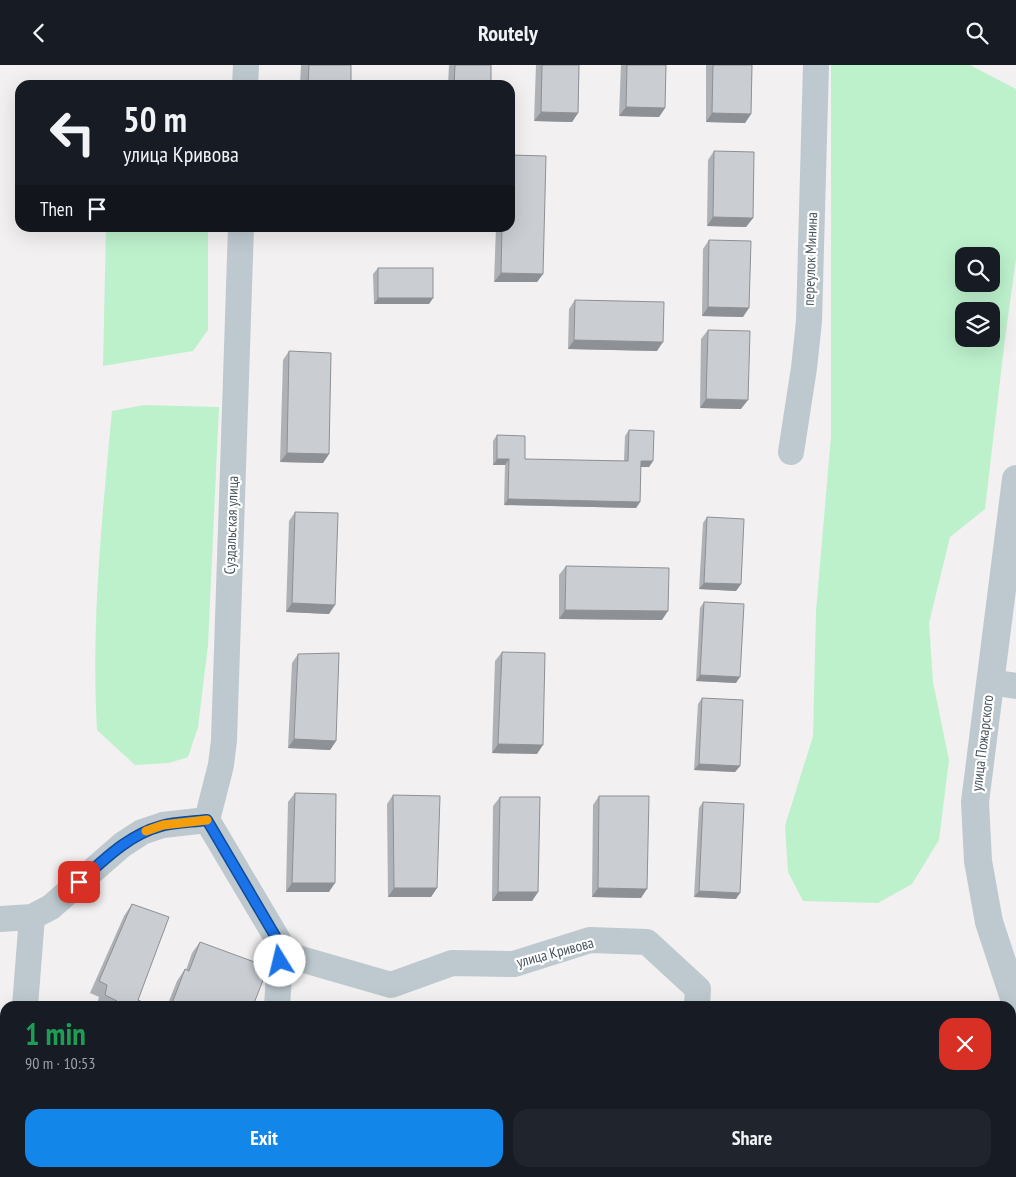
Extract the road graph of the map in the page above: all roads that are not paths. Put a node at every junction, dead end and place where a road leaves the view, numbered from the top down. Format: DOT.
graph roads {
  1 [pos="246,65"];
  2 [pos="816,65"];
  3 [pos="246,80"];
  4 [pos="241,232"];
  5 [pos="791,452"];
  6 [pos="1016,479"];
  7 [pos="1003,684"];
  8 [pos="207,820"];
  9 [pos="32,917"];
  10 [pos="0,919"];
  11 [pos="281,946"];
  12 [pos="391,996"];
  13 [pos="698,998"];
  14 [pos="25,1001"];
  15 [pos="277,1001"];
  16 [pos="1015,1001"];
  1 -- 3 [label="street"];
  2 -- 5 [label="street, переулок Минина"];
  4 -- 8 [label="street, Суздальская улица"];
  6 -- 7 [label="street, улица Пожарского"];
  7 -- 16 [label="street, улица Пожарского"];
  8 -- 9 [label="street"];
  8 -- 11 [label="street, улица Кривова"];
  9 -- 10 [label="street"];
  9 -- 14 [label="street"];
  11 -- 12 [label="street, улица Кривова"];
  11 -- 15 [label="street"];
  12 -- 13 [label="street, улица Кривова"];
}
